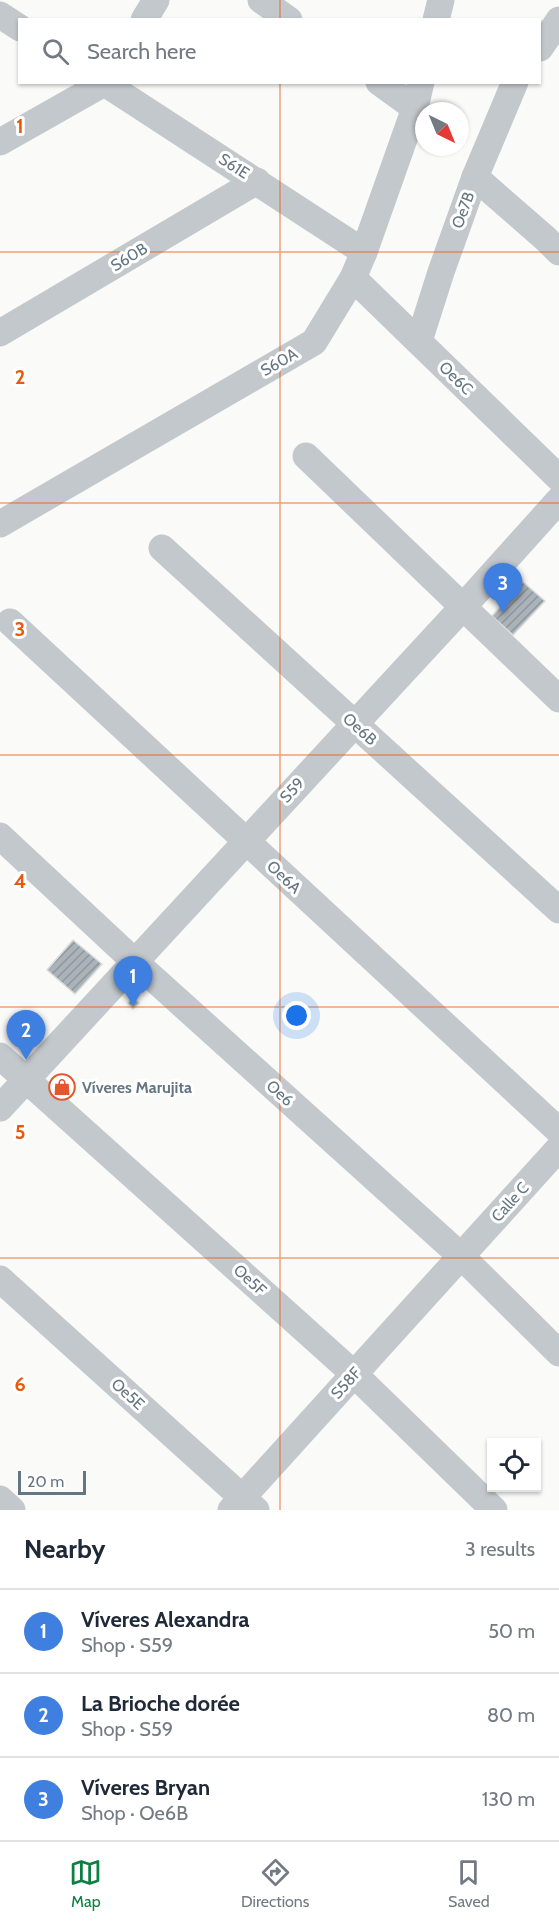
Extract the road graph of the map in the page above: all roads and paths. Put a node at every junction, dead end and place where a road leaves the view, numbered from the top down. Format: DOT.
graph roads {
  1 [pos="156,0"];
  2 [pos="261,0"];
  3 [pos="441,0"];
  4 [pos="0,15"];
  5 [pos="145,18"];
  6 [pos="286,18"];
  7 [pos="436,18"];
  8 [pos="559,20"];
  9 [pos="18,27"];
  10 [pos="541,47"];
  11 [pos="103,84"];
  12 [pos="107,84"];
  13 [pos="385,84"];
  14 [pos="514,84"];
  15 [pos="418,95"];
  16 [pos="0,142"];
  17 [pos="475,177"];
  18 [pos="257,181"];
  19 [pos="364,252"];
  20 [pos="559,252"];
  21 [pos="353,278"];
  22 [pos="0,333"];
  23 [pos="419,341"];
  24 [pos="306,456"];
  25 [pos="559,478"];
  26 [pos="559,500"];
  27 [pos="0,524"];
  28 [pos="162,548"];
  29 [pos="462,608"];
  30 [pos="10,622"];
  31 [pos="559,699"];
  32 [pos="354,724"];
  33 [pos="0,836"];
  34 [pos="245,841"];
  35 [pos="559,910"];
  36 [pos="134,961"];
  37 [pos="0,1056"];
  38 [pos="26,1080"];
  39 [pos="0,1108"];
  40 [pos="559,1131"];
  41 [pos="559,1148"];
  42 [pos="461,1256"];
  43 [pos="0,1279"];
  44 [pos="559,1353"];
  45 [pos="354,1374"];
  46 [pos="0,1499"];
  47 [pos="243,1506"];
  48 [pos="12,1510"];
  49 [pos="494,1510"];
  1 -- 5 [label="street"];
  2 -- 6 [label="street"];
  3 -- 7 [label="street"];
  4 -- 9 [label="street"];
  8 -- 10 [label="street"];
  11 -- 16 [label="street"];
  12 -- 18 [label="street, S61E"];
  13 -- 15 [label="street"];
  14 -- 17 [label="street, Oe7B"];
  15 -- 19 [label="street, S60A"];
  17 -- 20 [label="street"];
  17 -- 23 [label="street, Oe7B"];
  18 -- 19 [label="street, S61E"];
  18 -- 22 [label="street, S60B"];
  19 -- 21 [label="street, S60A"];
  21 -- 23 [label="street, Oe6C"];
  21 -- 27 [label="street, S60A"];
  23 -- 25 [label="street, Oe6C"];
  24 -- 29 [label="street"];
  26 -- 29 [label="street, S59"];
  28 -- 32 [label="street, Oe6B"];
  29 -- 31 [label="street"];
  29 -- 32 [label="street, S59"];
  30 -- 34 [label="street, Oe6A"];
  32 -- 34 [label="street, S59"];
  32 -- 35 [label="street, Oe6B"];
  33 -- 36 [label="street, Oe6"];
  34 -- 36 [label="street, S59"];
  34 -- 40 [label="street, Oe6A"];
  36 -- 38 [label="street, S59"];
  36 -- 42 [label="street, Oe6"];
  37 -- 38 [label="street, Oe5F"];
  38 -- 39 [label="street, S59"];
  38 -- 45 [label="street, Oe5F"];
  41 -- 42 [label="street, Calle C"];
  42 -- 44 [label="street, Oe6"];
  42 -- 45 [label="street, S58F"];
  43 -- 47 [label="street, Oe5E"];
  45 -- 47 [label="street, S58F"];
  45 -- 49 [label="street, Oe5F"];
  46 -- 48 [label="street"];
}
